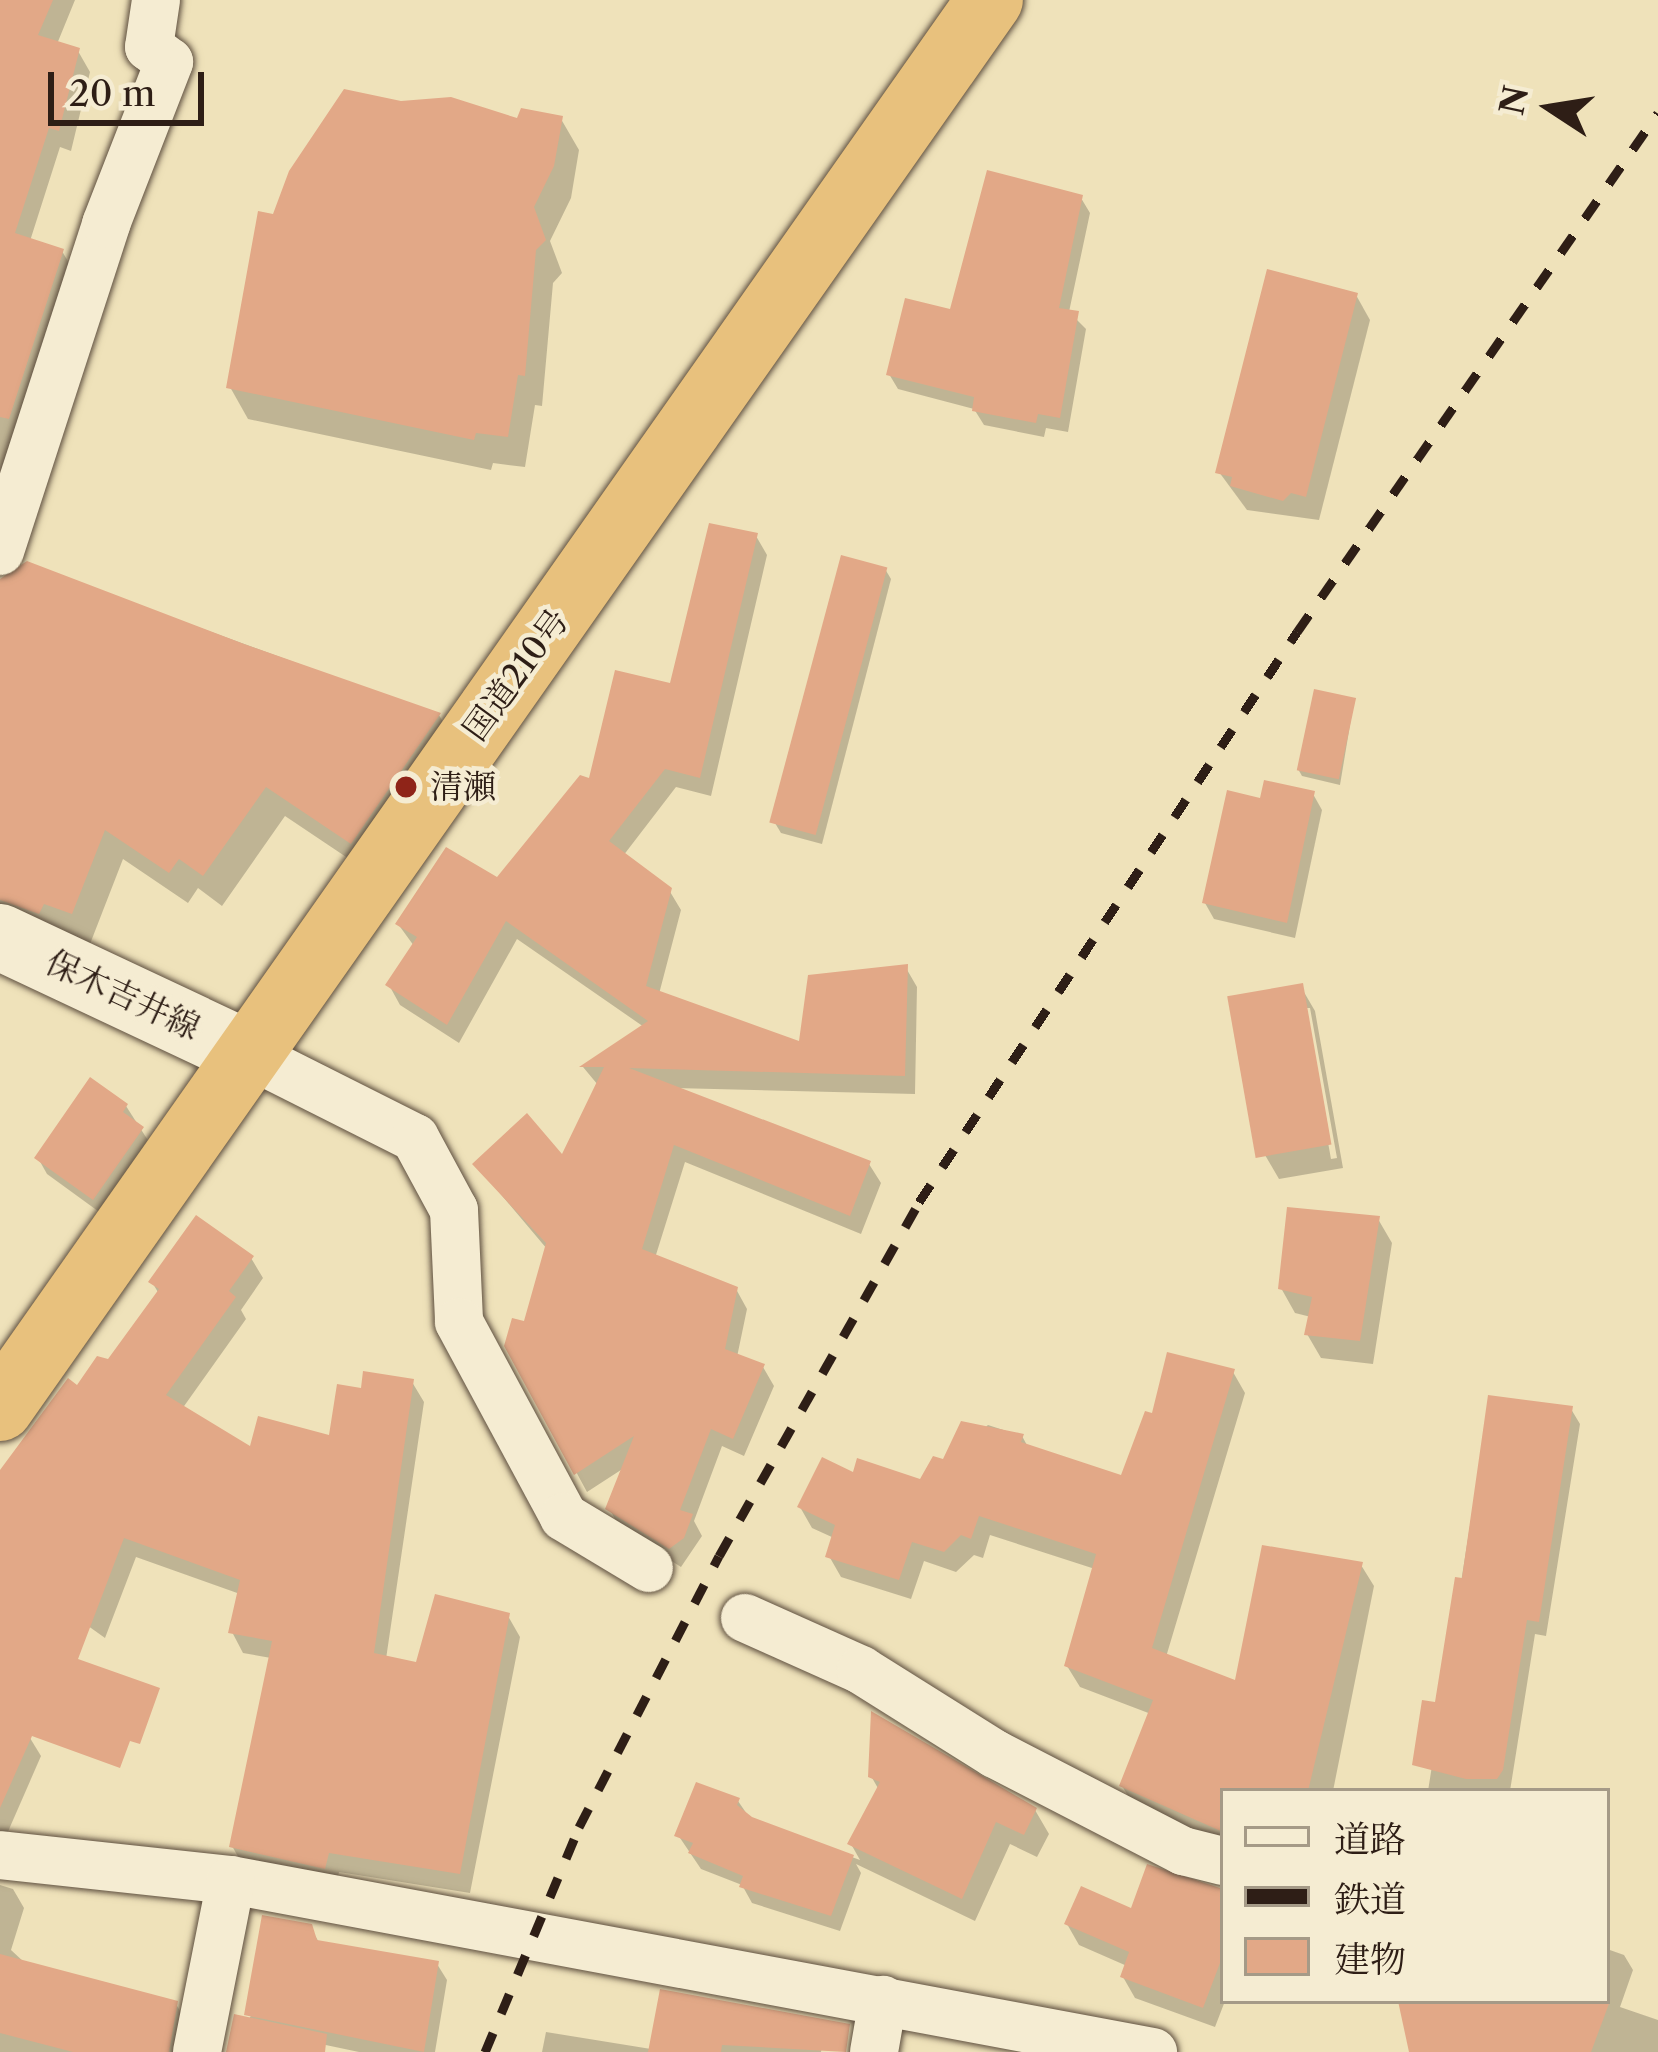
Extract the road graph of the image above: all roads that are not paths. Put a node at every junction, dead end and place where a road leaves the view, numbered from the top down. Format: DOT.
graph roads {
  1 [pos="156,0"];
  2 [pos="989,0"];
  3 [pos="0,551"];
  4 [pos="0,937"];
  5 [pos="246,1053"];
  6 [pos="0,1408"];
  7 [pos="649,1568"];
  8 [pos="745,1618"];
  9 [pos="0,1855"];
  10 [pos="1220,1860"];
  11 [pos="231,1880"];
  12 [pos="883,2000"];
  13 [pos="197,2052"];
  14 [pos="874,2052"];
  15 [pos="1153,2052"];
  1 -- 3 [label="street"];
  2 -- 5 [label="highway, 国道210号"];
  4 -- 5 [label="main road, 保木吉井線"];
  5 -- 6 [label="highway, 国道210号"];
  5 -- 7 [label="street"];
  8 -- 10 [label="street"];
  9 -- 11 [label="street"];
  11 -- 12 [label="street"];
  11 -- 13 [label="street"];
  12 -- 14 [label="street"];
  12 -- 15 [label="street"];
}
